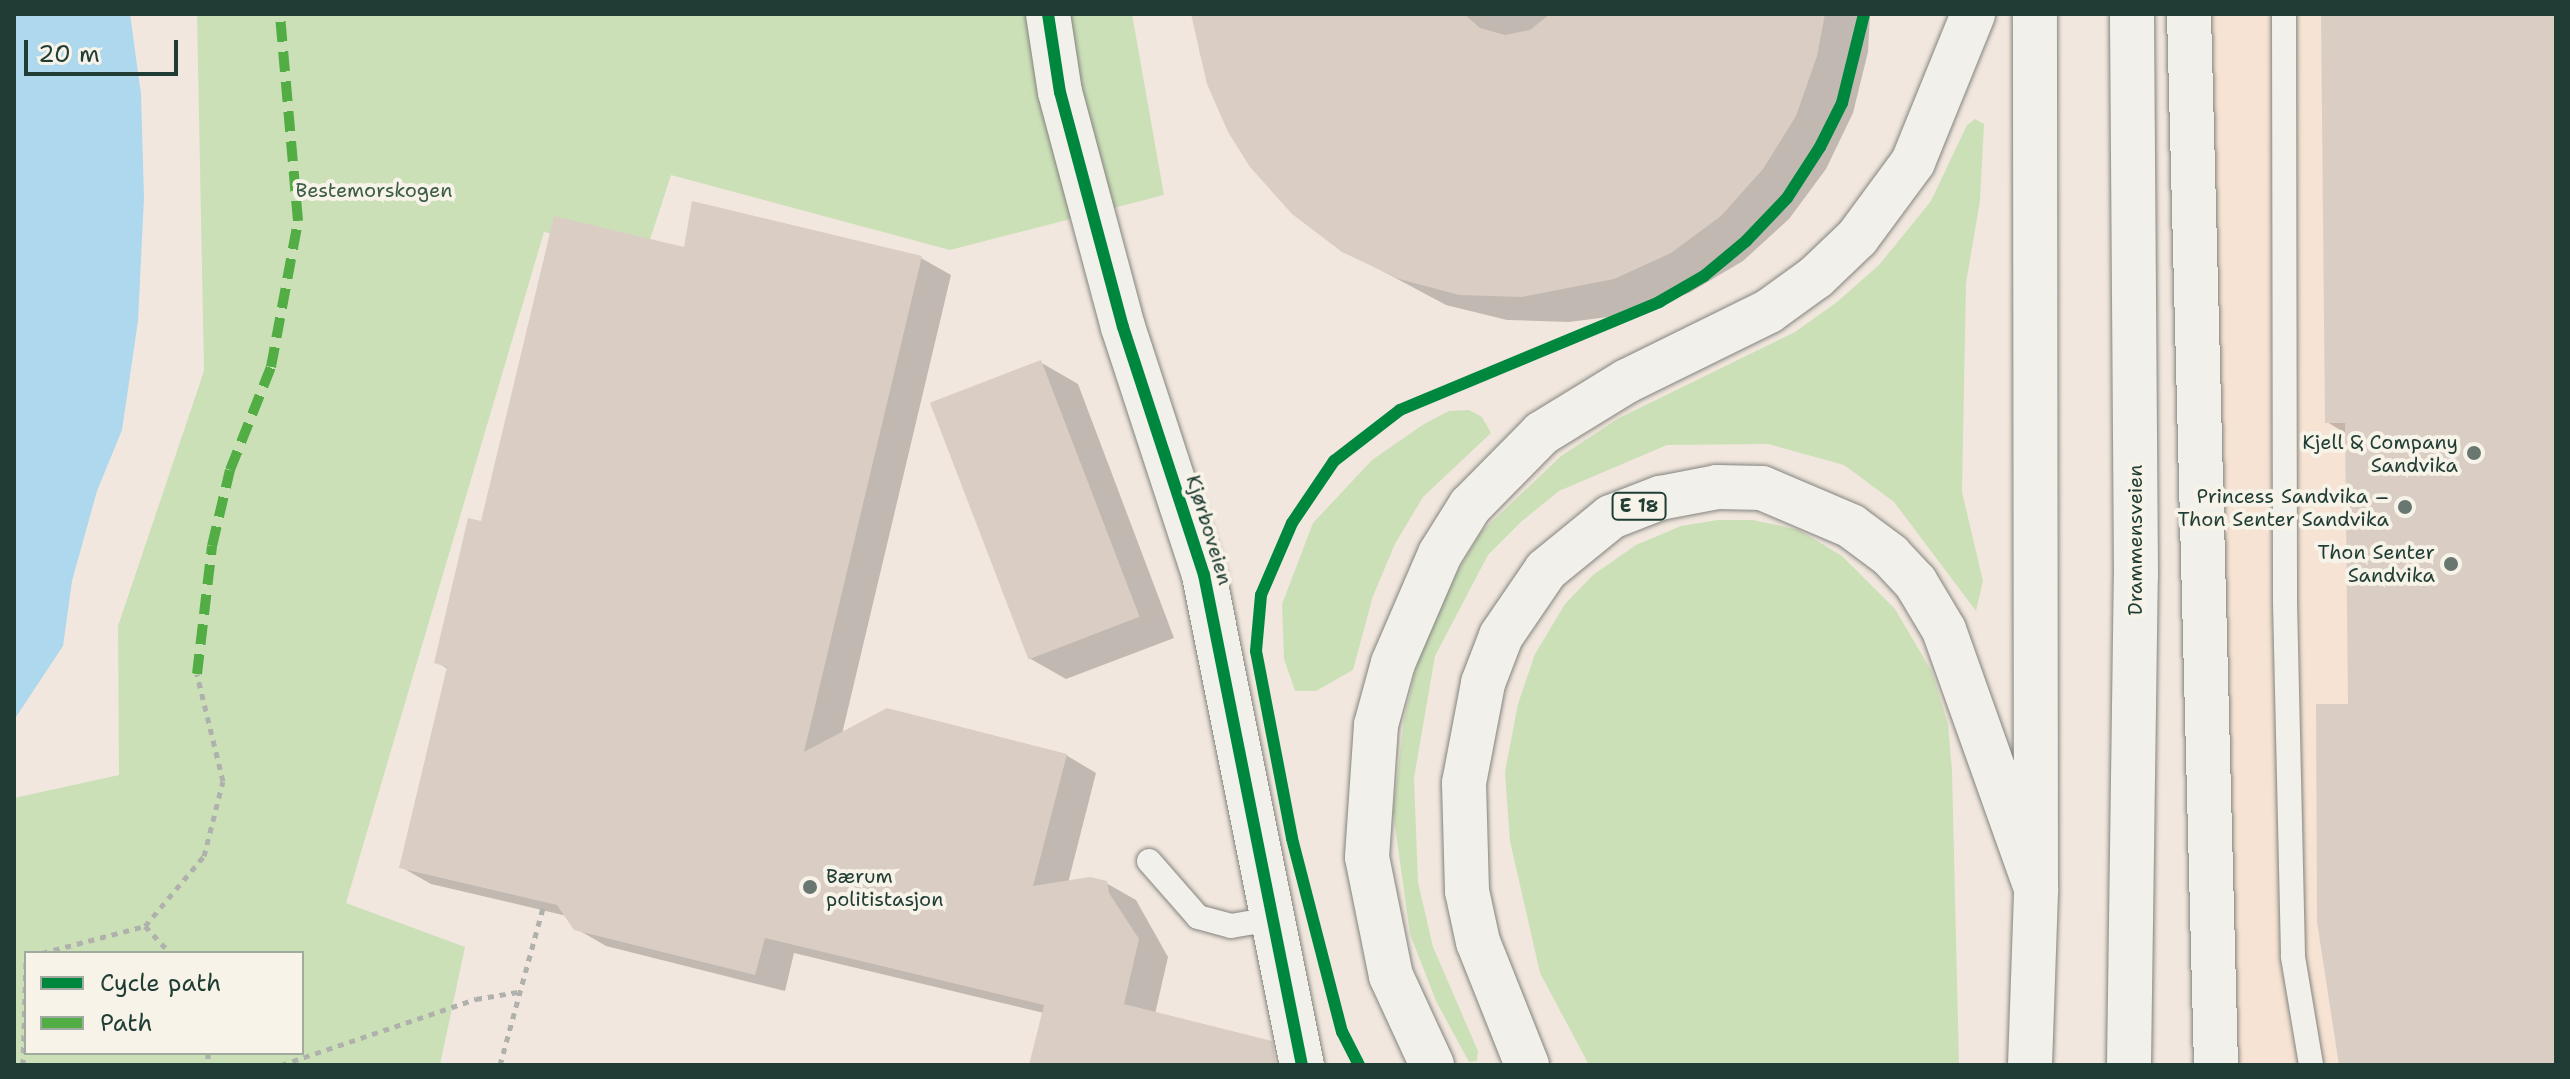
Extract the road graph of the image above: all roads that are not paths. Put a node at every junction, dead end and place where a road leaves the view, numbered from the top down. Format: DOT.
graph roads {
  1 [pos="1048,14"];
  2 [pos="2132,14"];
  3 [pos="2189,14"];
  4 [pos="2284,14"];
  5 [pos="2035,21"];
  6 [pos="1969,25"];
  7 [pos="1149,861"];
  8 [pos="2036,889"];
  9 [pos="1272,919"];
  10 [pos="2216,1011"];
  11 [pos="1521,1047"];
  12 [pos="1302,1065"];
  13 [pos="1432,1065"];
  14 [pos="1547,1065"];
  15 [pos="2030,1065"];
  16 [pos="2129,1065"];
  17 [pos="2216,1065"];
  18 [pos="2233,1065"];
  19 [pos="2311,1065"];
  1 -- 9 [label="main road, Kjørboveien"];
  2 -- 16 [label="main road, Drammensveien"];
  3 -- 10 [label="main road"];
  4 -- 19 [label="lane"];
  5 -- 8 [label="main road, E 18"];
  6 -- 13 [label="main road"];
  7 -- 9 [label="lane"];
  8 -- 11 [label="main road, E 18"];
  8 -- 15 [label="main road, E 18"];
  9 -- 12 [label="main road, Kjørboveien"];
  10 -- 17 [label="main road"];
  10 -- 18 [label="main road"];
  11 -- 14 [label="main road"];
}
